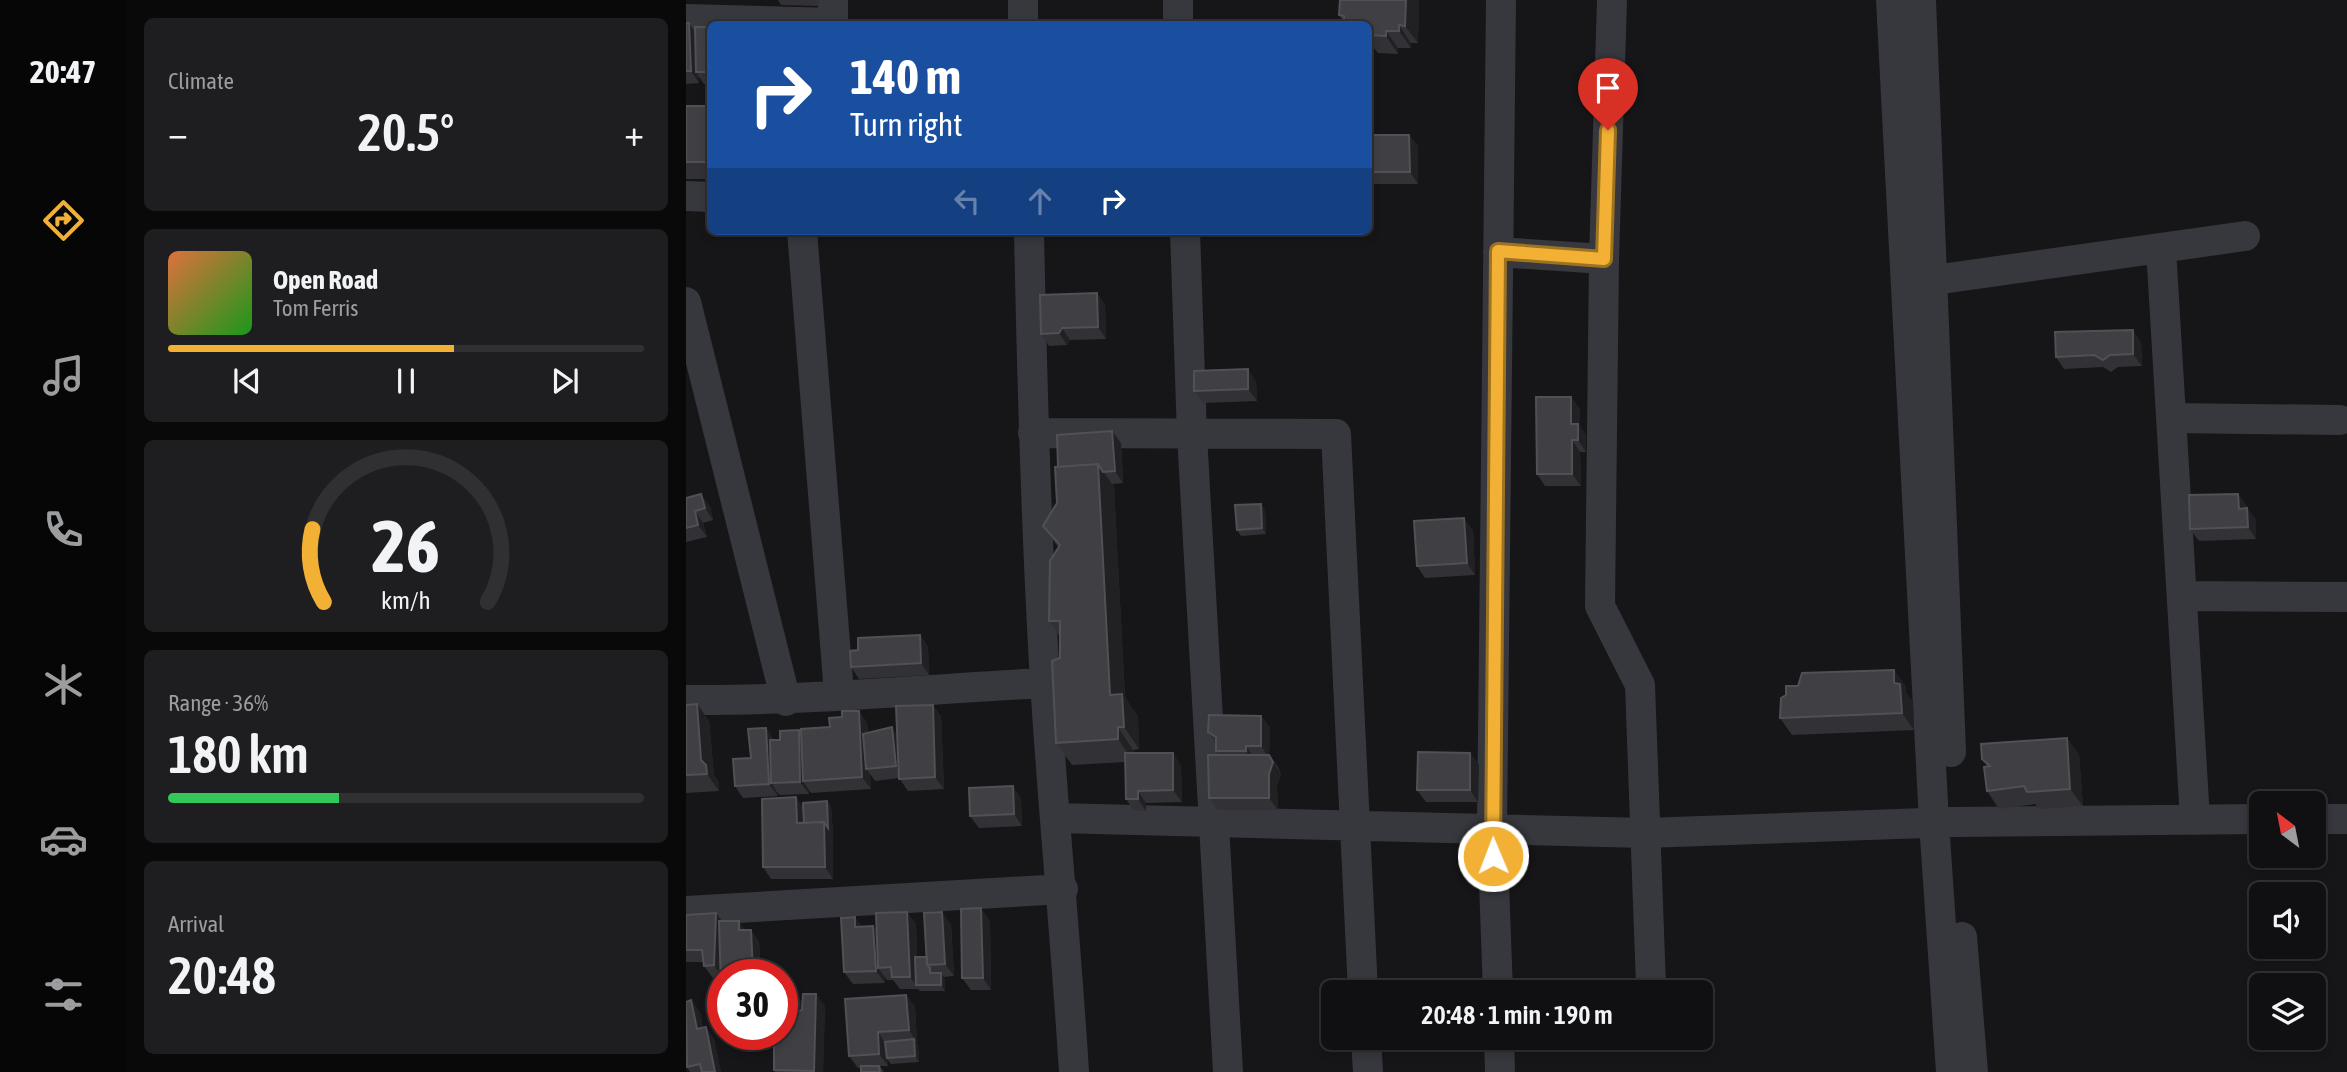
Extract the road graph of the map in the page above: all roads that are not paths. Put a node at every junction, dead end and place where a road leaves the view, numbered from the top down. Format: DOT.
graph roads {
  1 [pos="833,0"];
  2 [pos="1023,0"];
  3 [pos="1178,0"];
  4 [pos="1501,0"];
  5 [pos="1612,0"];
  6 [pos="1891,0"];
  7 [pos="1922,0"];
  8 [pos="686,19"];
  9 [pos="760,21"];
  10 [pos="833,21"];
  11 [pos="1023,21"];
  12 [pos="1178,21"];
  13 [pos="686,196"];
  14 [pos="707,197"];
  15 [pos="802,235"];
  16 [pos="1029,235"];
  17 [pos="1185,235"];
  18 [pos="2245,236"];
  19 [pos="2161,248"];
  20 [pos="1498,251"];
  21 [pos="1604,259"];
  22 [pos="1919,282"];
  23 [pos="686,302"];
  24 [pos="2171,418"];
  25 [pos="2340,420"];
  26 [pos="1032,433"];
  27 [pos="1192,435"];
  28 [pos="2182,597"];
  29 [pos="2347,597"];
  30 [pos="1045,683"];
  31 [pos="839,693"];
  32 [pos="686,700"];
  33 [pos="786,701"];
  34 [pos="1057,818"];
  35 [pos="2249,819"];
  36 [pos="2326,819"];
  37 [pos="2347,819"];
  38 [pos="2195,820"];
  39 [pos="1944,822"];
  40 [pos="1216,823"];
  41 [pos="1353,824"];
  42 [pos="1492,828"];
  43 [pos="1644,833"];
  44 [pos="1063,889"];
  45 [pos="686,911"];
  46 [pos="1362,980"];
  47 [pos="1497,980"];
  48 [pos="1651,980"];
  49 [pos="1367,1050"];
  50 [pos="1499,1050"];
  51 [pos="1074,1072"];
  52 [pos="1228,1072"];
  53 [pos="1368,1072"];
  54 [pos="1500,1072"];
  55 [pos="1951,1072"];
  56 [pos="1973,1072"];
  1 -- 10 [label="street"];
  2 -- 11 [label="street"];
  3 -- 12 [label="street"];
  4 -- 20 [label="street"];
  5 -- 21 [label="street"];
  6 -- 22 [label="street"];
  7 -- 22 [label="street"];
  8 -- 9 [label="street"];
  13 -- 14 [label="street"];
  15 -- 31 [label="street"];
  16 -- 26 [label="street"];
  17 -- 27 [label="street"];
  18 -- 19 [label="street"];
  19 -- 22 [label="street"];
  19 -- 24 [label="street"];
  20 -- 21 [label="street"];
  20 -- 42 [label="street"];
  21 -- 43 [label="street"];
  22 -- 39 [label="street"];
  23 -- 33 [label="street"];
  24 -- 25 [label="street"];
  24 -- 28 [label="street"];
  26 -- 27 [label="street"];
  26 -- 30 [label="street"];
  27 -- 40 [label="street"];
  27 -- 41 [label="street"];
  28 -- 29 [label="street"];
  28 -- 38 [label="street"];
  30 -- 31 [label="street"];
  30 -- 34 [label="street"];
  31 -- 33 [label="street"];
  32 -- 33 [label="street"];
  34 -- 40 [label="street"];
  34 -- 44 [label="street"];
  35 -- 38 [label="street"];
  36 -- 37 [label="street"];
  38 -- 39 [label="street"];
  39 -- 43 [label="street"];
  39 -- 55 [label="street"];
  39 -- 56 [label="street"];
  40 -- 41 [label="street"];
  40 -- 52 [label="street"];
  41 -- 42 [label="street"];
  41 -- 46 [label="street"];
  42 -- 43 [label="street"];
  42 -- 47 [label="street"];
  43 -- 48 [label="street"];
  44 -- 45 [label="street"];
  44 -- 51 [label="street"];
  49 -- 53 [label="street"];
  50 -- 54 [label="street"];
}
